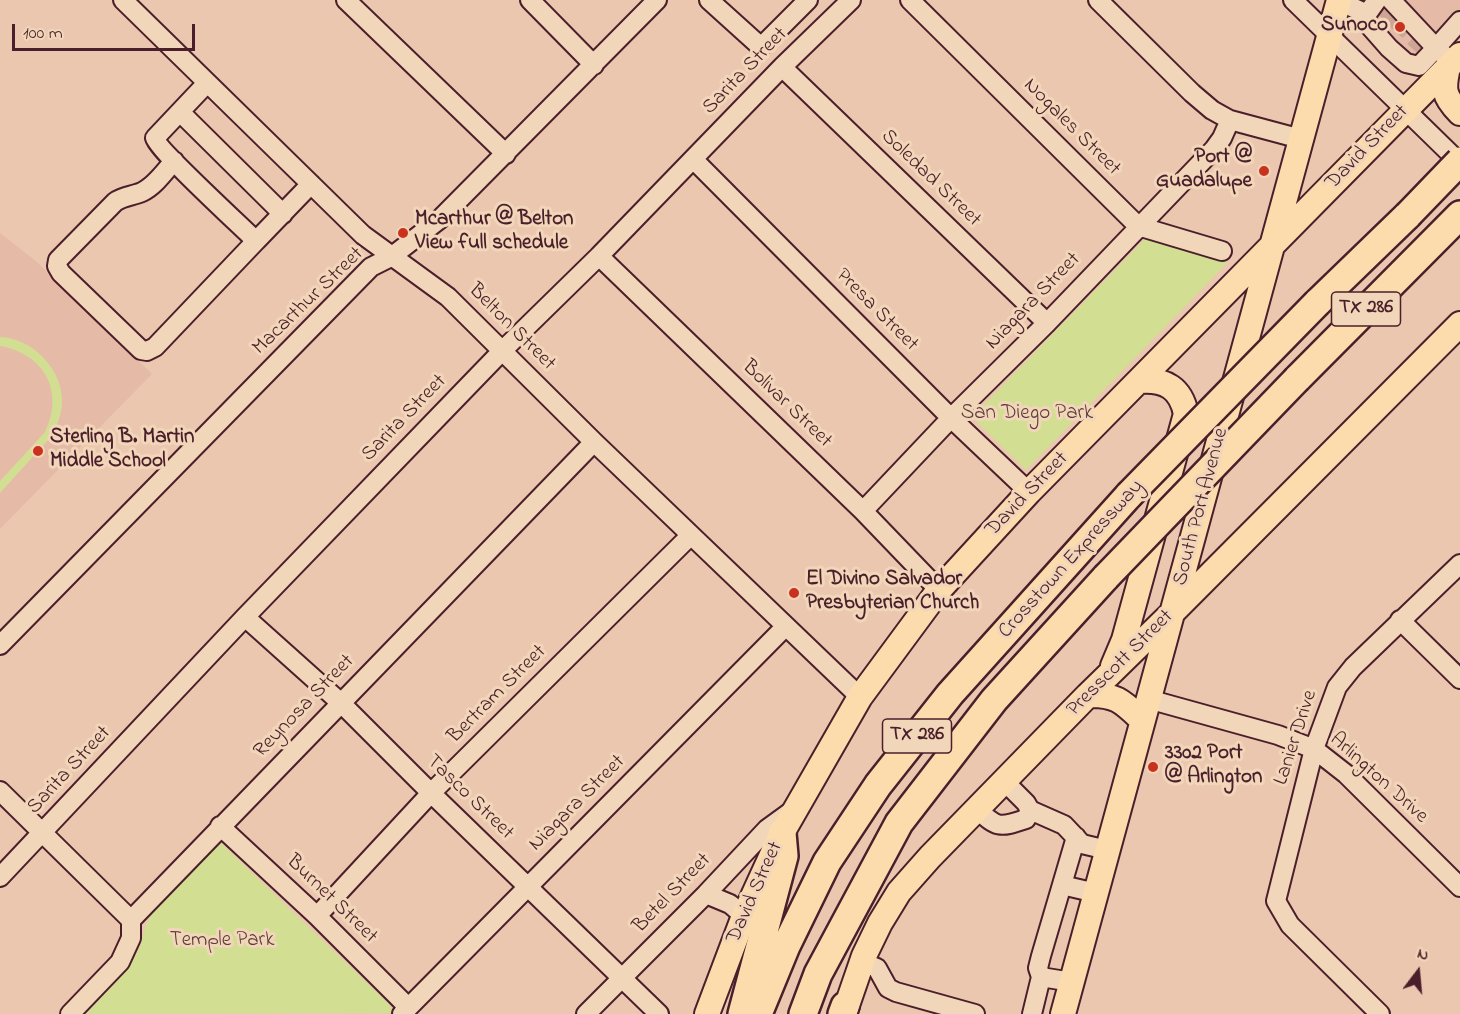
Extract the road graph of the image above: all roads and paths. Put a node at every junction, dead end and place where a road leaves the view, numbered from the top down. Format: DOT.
graph roads {
  1 [pos="123,0"];
  2 [pos="346,0"];
  3 [pos="530,0"];
  4 [pos="657,0"];
  5 [pos="709,0"];
  6 [pos="808,0"];
  7 [pos="851,0"];
  8 [pos="910,0"];
  9 [pos="1098,0"];
  10 [pos="1293,0"];
  11 [pos="1339,1"];
  12 [pos="1372,7"];
  13 [pos="1460,21"];
  14 [pos="1329,35"];
  15 [pos="1409,37"];
  16 [pos="594,66"];
  17 [pos="782,67"];
  18 [pos="1366,71"];
  19 [pos="207,82"];
  20 [pos="1405,110"];
  21 [pos="180,111"];
  22 [pos="1460,113"];
  23 [pos="1230,120"];
  24 [pos="1300,139"];
  25 [pos="506,154"];
  26 [pos="693,159"];
  27 [pos="174,161"];
  28 [pos="1460,162"];
  29 [pos="311,184"];
  30 [pos="283,214"];
  31 [pos="1460,215"];
  32 [pos="1138,226"];
  33 [pos="256,242"];
  34 [pos="1272,247"];
  35 [pos="1222,251"];
  36 [pos="600,256"];
  37 [pos="391,257"];
  38 [pos="1047,323"];
  39 [pos="1460,324"];
  40 [pos="503,350"];
  41 [pos="1140,381"];
  42 [pos="951,418"];
  43 [pos="594,442"];
  44 [pos="1029,492"];
  45 [pos="863,511"];
  46 [pos="691,535"];
  47 [pos="1460,564"];
  48 [pos="939,590"];
  49 [pos="1173,612"];
  50 [pos="245,617"];
  51 [pos="1400,620"];
  52 [pos="786,626"];
  53 [pos="0,645"];
  54 [pos="1107,676"];
  55 [pos="1460,679"];
  56 [pos="1089,695"];
  57 [pos="860,697"];
  58 [pos="341,703"];
  59 [pos="1145,710"];
  60 [pos="1314,749"];
  61 [pos="1004,781"];
  62 [pos="0,790"];
  63 [pos="431,794"];
  64 [pos="977,809"];
  65 [pos="795,810"];
  66 [pos="1030,810"];
  67 [pos="220,826"];
  68 [pos="782,833"];
  69 [pos="42,834"];
  70 [pos="1076,837"];
  71 [pos="1107,850"];
  72 [pos="0,877"];
  73 [pos="1062,885"];
  74 [pos="1460,886"];
  75 [pos="527,887"];
  76 [pos="1096,892"];
  77 [pos="706,894"];
  78 [pos="317,916"];
  79 [pos="744,916"];
  80 [pos="131,920"];
  81 [pos="862,962"];
  82 [pos="1041,977"];
  83 [pos="622,978"];
  84 [pos="1072,981"];
  85 [pos="405,1011"];
  86 [pos="843,1011"];
  87 [pos="70,1014"];
  88 [pos="586,1014"];
  89 [pos="659,1014"];
  90 [pos="707,1014"];
  91 [pos="742,1014"];
  92 [pos="758,1014"];
  93 [pos="803,1014"];
  94 [pos="975,1014"];
  95 [pos="1032,1014"];
  96 [pos="1063,1014"];
  97 [pos="1380,1014"];
  1 -- 19 [label="street, Belton Street"];
  2 -- 25 [label="street"];
  3 -- 16 [label="street"];
  4 -- 16 [label="street, Macarthur Street"];
  5 -- 6 [label="street"];
  7 -- 17 [label="street, Sarita Street"];
  8 -- 32 [label="street, Nogales Street"];
  9 -- 23 [label="street"];
  10 -- 14 [label="street"];
  11 -- 12 [label="street"];
  11 -- 14 [label="main road, South Port Avenue"];
  12 -- 15 [label="street"];
  13 -- 15 [label="street"];
  14 -- 18 [label="street"];
  14 -- 24 [label="main road, South Port Avenue"];
  15 -- 18 [label="street"];
  15 -- 20 [label="main road, David Street"];
  15 -- 22 [label="main road"];
  16 -- 25 [label="street, Macarthur Street"];
  17 -- 26 [label="street, Sarita Street"];
  17 -- 38 [label="street, Soledad Street"];
  18 -- 20 [label="street"];
  19 -- 21 [label="street"];
  19 -- 29 [label="street, Belton Street"];
  20 -- 28 [label="street"];
  20 -- 34 [label="main road, David Street"];
  21 -- 27 [label="street"];
  21 -- 30 [label="street"];
  23 -- 24 [label="street"];
  23 -- 32 [label="street, Niagara Street"];
  24 -- 34 [label="main road, South Port Avenue"];
  25 -- 37 [label="street, Macarthur Street"];
  26 -- 36 [label="street, Sarita Street"];
  26 -- 42 [label="street, Presa Street"];
  27 -- 33 [label="street"];
  27 -- 33 [label="street"];
  28 -- 92 [label="highway, Crosstown Expressway / TX 286, bridge"];
  29 -- 30 [label="street"];
  29 -- 37 [label="street, Belton Street"];
  30 -- 33 [label="street"];
  31 -- 93 [label="highway, Crosstown Expressway / TX 286, bridge"];
  32 -- 35 [label="street, Nogales Street"];
  32 -- 38 [label="street, Niagara Street"];
  34 -- 41 [label="main road, David Street"];
  34 -- 49 [label="main road, South Port Avenue"];
  36 -- 40 [label="street, Sarita Street"];
  36 -- 45 [label="street, Bolivar Street"];
  37 -- 40 [label="street, Belton Street"];
  37 -- 53 [label="street, Macarthur Street"];
  38 -- 42 [label="street, Niagara Street"];
  39 -- 49 [label="main road, Presscott Street"];
  40 -- 43 [label="street, Belton Street"];
  40 -- 50 [label="street, Sarita Street"];
  41 -- 44 [label="main road, David Street"];
  41 -- 54 [label="main road"];
  42 -- 44 [label="street, Presa Street"];
  42 -- 45 [label="street, Niagara Street"];
  43 -- 46 [label="street, Belton Street"];
  43 -- 58 [label="street, Reynosa Street"];
  44 -- 48 [label="main road, David Street"];
  45 -- 48 [label="street, Bolivar Street"];
  46 -- 52 [label="street, Belton Street"];
  46 -- 63 [label="street, Bertram Street"];
  47 -- 51 [label="street, Lanier Drive"];
  48 -- 57 [label="main road, David Street"];
  49 -- 54 [label="main road, Presscott Street"];
  49 -- 59 [label="main road, South Port Avenue"];
  50 -- 58 [label="street, Tasco Street"];
  50 -- 69 [label="street, Sarita Street"];
  51 -- 55 [label="street"];
  51 -- 60 [label="street, Lanier Drive"];
  52 -- 57 [label="street, Belton Street"];
  52 -- 75 [label="street, Niagara Street"];
  54 -- 56 [label="main road, Presscott Street"];
  56 -- 59 [label="main road"];
  56 -- 61 [label="main road, Presscott Street"];
  57 -- 65 [label="main road, David Street"];
  58 -- 63 [label="street, Tasco Street"];
  58 -- 67 [label="street, Reynosa Street"];
  59 -- 60 [label="street, Arlington Drive"];
  59 -- 71 [label="main road, South Port Avenue"];
  60 -- 74 [label="street, Arlington Drive"];
  60 -- 97 [label="street, Lanier Drive"];
  61 -- 64 [label="main road, Presscott Street"];
  61 -- 66 [label="street"];
  62 -- 69 [label="street"];
  63 -- 75 [label="street, Tasco Street"];
  63 -- 78 [label="street, Bertram Street"];
  64 -- 66 [label="street"];
  64 -- 81 [label="main road, Presscott Street"];
  65 -- 68 [label="main road, David Street"];
  65 -- 77 [label="street, Betel Street"];
  66 -- 70 [label="street"];
  67 -- 78 [label="street, Burnet Street"];
  67 -- 80 [label="street, Reynosa Street"];
  68 -- 79 [label="main road, David Street"];
  68 -- 91 [label="highway"];
  69 -- 72 [label="street, Sarita Street"];
  69 -- 80 [label="street"];
  70 -- 71 [label="street"];
  70 -- 73 [label="street"];
  71 -- 76 [label="main road, South Port Avenue"];
  73 -- 76 [label="street"];
  73 -- 82 [label="street"];
  75 -- 83 [label="street, Tasco Street"];
  75 -- 85 [label="street, Niagara Street"];
  76 -- 84 [label="main road, South Port Avenue"];
  77 -- 79 [label="street"];
  77 -- 83 [label="street, Betel Street"];
  78 -- 85 [label="street, Burnet Street"];
  79 -- 90 [label="main road, David Street"];
  80 -- 87 [label="street"];
  81 -- 86 [label="main road, Presscott Street"];
  81 -- 94 [label="street"];
  82 -- 84 [label="street"];
  82 -- 95 [label="street"];
  83 -- 88 [label="street, Betel Street"];
  83 -- 89 [label="street, Tasco Street"];
  84 -- 96 [label="main road, South Port Avenue"];
}
